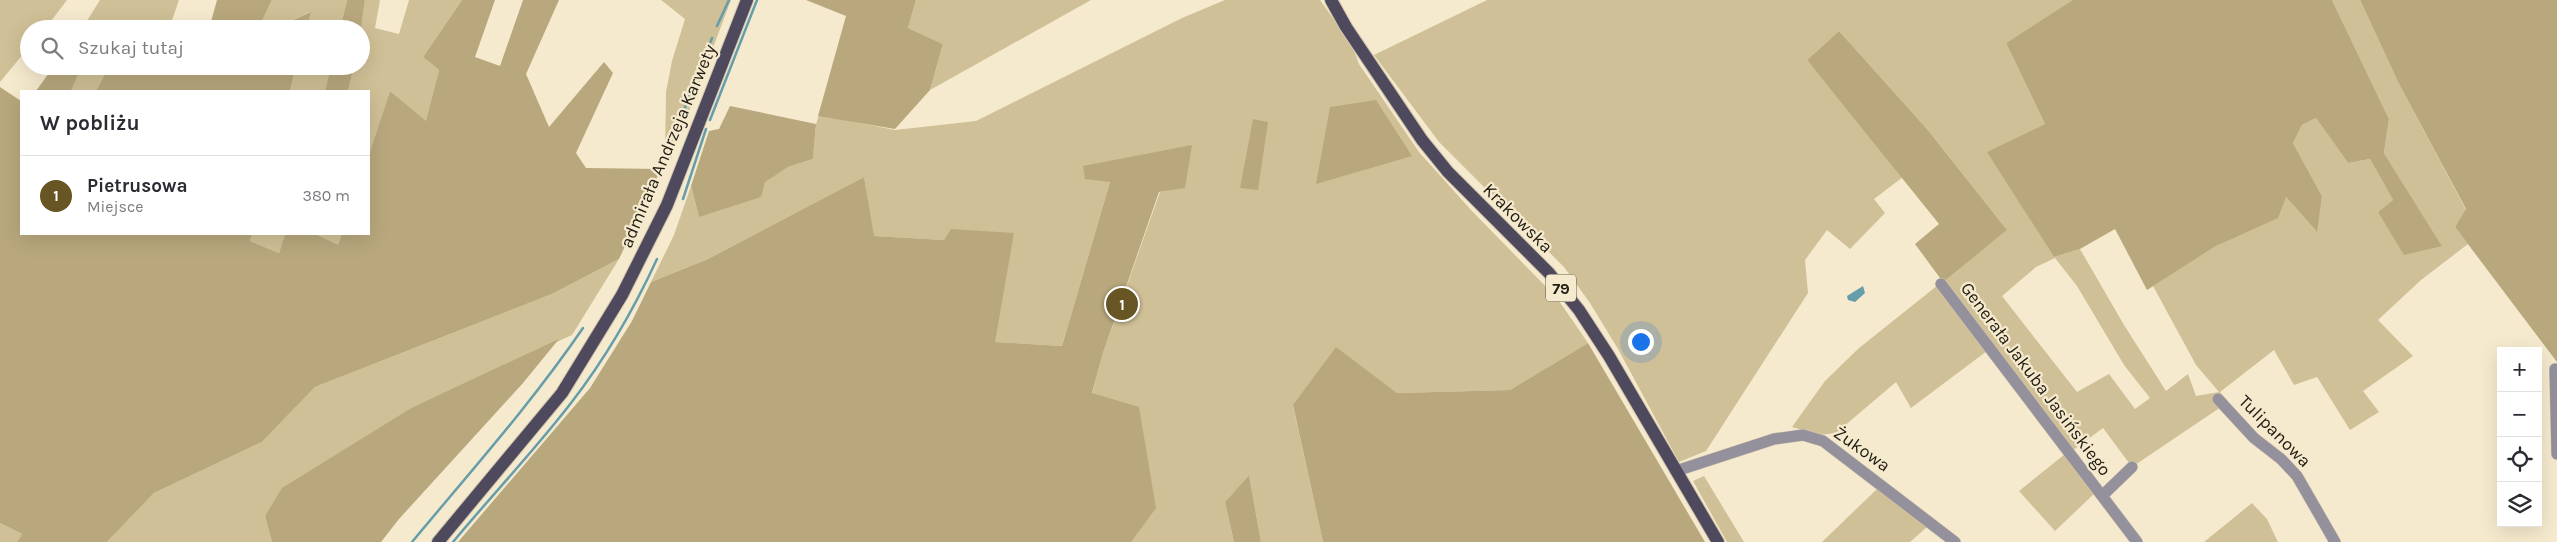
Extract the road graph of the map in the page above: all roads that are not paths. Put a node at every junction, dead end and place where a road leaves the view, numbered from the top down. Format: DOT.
graph roads {
  1 [pos="747,0"];
  2 [pos="1324,0"];
  3 [pos="1331,0"];
  4 [pos="1346,27"];
  5 [pos="1941,284"];
  6 [pos="2555,369"];
  7 [pos="2218,398"];
  8 [pos="2557,454"];
  9 [pos="2132,468"];
  10 [pos="1676,471"];
  11 [pos="2103,495"];
  12 [pos="438,542"];
  13 [pos="1718,542"];
  14 [pos="1955,542"];
  15 [pos="2137,542"];
  16 [pos="2335,542"];
  1 -- 12 [label="main road, admirała Andrzeja Karwety"];
  2 -- 4 [label="main road, Krakowska / 79"];
  3 -- 4 [label="main road, Krakowska / 79"];
  4 -- 10 [label="main road, Krakowska / 79"];
  5 -- 11 [label="street, Generała Jakuba Jasińskiego"];
  6 -- 8 [label="street"];
  7 -- 16 [label="street, Tulipanowa"];
  9 -- 11 [label="street, Generała Jakuba Jasińskiego"];
  10 -- 13 [label="main road, Krakowska / 79"];
  10 -- 14 [label="street, Żukowa"];
  11 -- 15 [label="street, Generała Jakuba Jasińskiego"];
}
